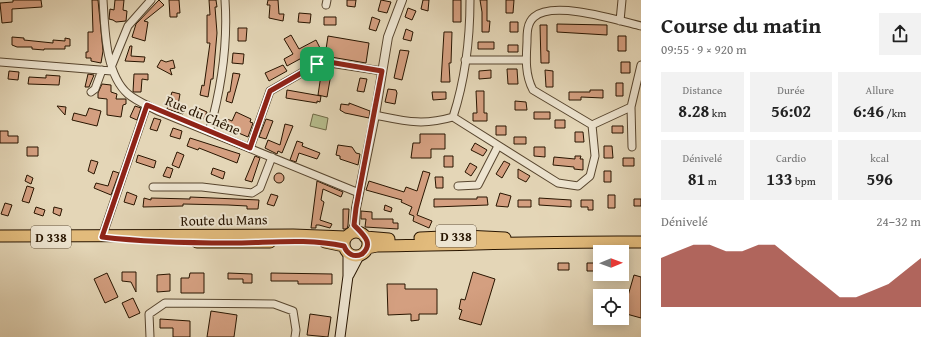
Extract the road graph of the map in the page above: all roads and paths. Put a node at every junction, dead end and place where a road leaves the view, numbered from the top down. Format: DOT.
graph roads {
  1 [pos="103,0"];
  2 [pos="151,0"];
  3 [pos="225,0"];
  4 [pos="402,0"];
  5 [pos="470,0"];
  6 [pos="622,0"];
  7 [pos="620,21"];
  8 [pos="641,26"];
  9 [pos="465,60"];
  10 [pos="526,60"];
  11 [pos="0,62"];
  12 [pos="641,65"];
  13 [pos="112,68"];
  14 [pos="102,70"];
  15 [pos="382,71"];
  16 [pos="91,92"];
  17 [pos="147,105"];
  18 [pos="631,107"];
  19 [pos="375,116"];
  20 [pos="453,117"];
  21 [pos="592,125"];
  22 [pos="209,132"];
  23 [pos="498,146"];
  24 [pos="632,146"];
  25 [pos="250,148"];
  26 [pos="272,158"];
  27 [pos="153,186"];
  28 [pos="458,186"];
  29 [pos="359,193"];
  30 [pos="0,236"];
  31 [pos="102,237"];
  32 [pos="354,240"];
  33 [pos="548,241"];
  34 [pos="641,242"];
  35 [pos="150,337"];
  36 [pos="295,337"];
  37 [pos="340,337"];
  1 -- 13 [label="street"];
  2 -- 13 [label="street"];
  3 -- 22 [label="street"];
  4 -- 15 [label="street"];
  5 -- 9 [label="street"];
  6 -- 7 [label="street"];
  7 -- 8 [label="street"];
  7 -- 10 [label="street"];
  9 -- 10 [label="street"];
  9 -- 20 [label="street"];
  10 -- 21 [label="street"];
  11 -- 14 [label="street"];
  12 -- 18 [label="street"];
  13 -- 14 [label="street"];
  13 -- 17 [label="street, Rue du Chêne"];
  14 -- 16 [label="street"];
  15 -- 19 [label="street"];
  15 -- 25 [label="street"];
  17 -- 22 [label="street, Rue du Chêne"];
  17 -- 31 [label="street"];
  18 -- 21 [label="street"];
  18 -- 24 [label="street"];
  19 -- 20 [label="street"];
  19 -- 29 [label="street"];
  20 -- 23 [label="street"];
  21 -- 23 [label="street"];
  22 -- 25 [label="street, Rue du Chêne"];
  23 -- 28 [label="street"];
  25 -- 26 [label="street, Rue du Chêne"];
  26 -- 27 [label="street"];
  26 -- 29 [label="street, Rue du Chêne"];
  29 -- 32 [label="street"];
  30 -- 31 [label="main road, Route du Mans / D 338"];
  31 -- 32 [label="main road, Route du Mans / D 338"];
  32 -- 33 [label="main road, Route du Mans / D 338"];
  32 -- 33 [label="main road, Route du Mans / D 338"];
  32 -- 37 [label="main road"];
  33 -- 34 [label="main road, Route du Mans / D 338"];
  35 -- 36 [label="street"];
}
